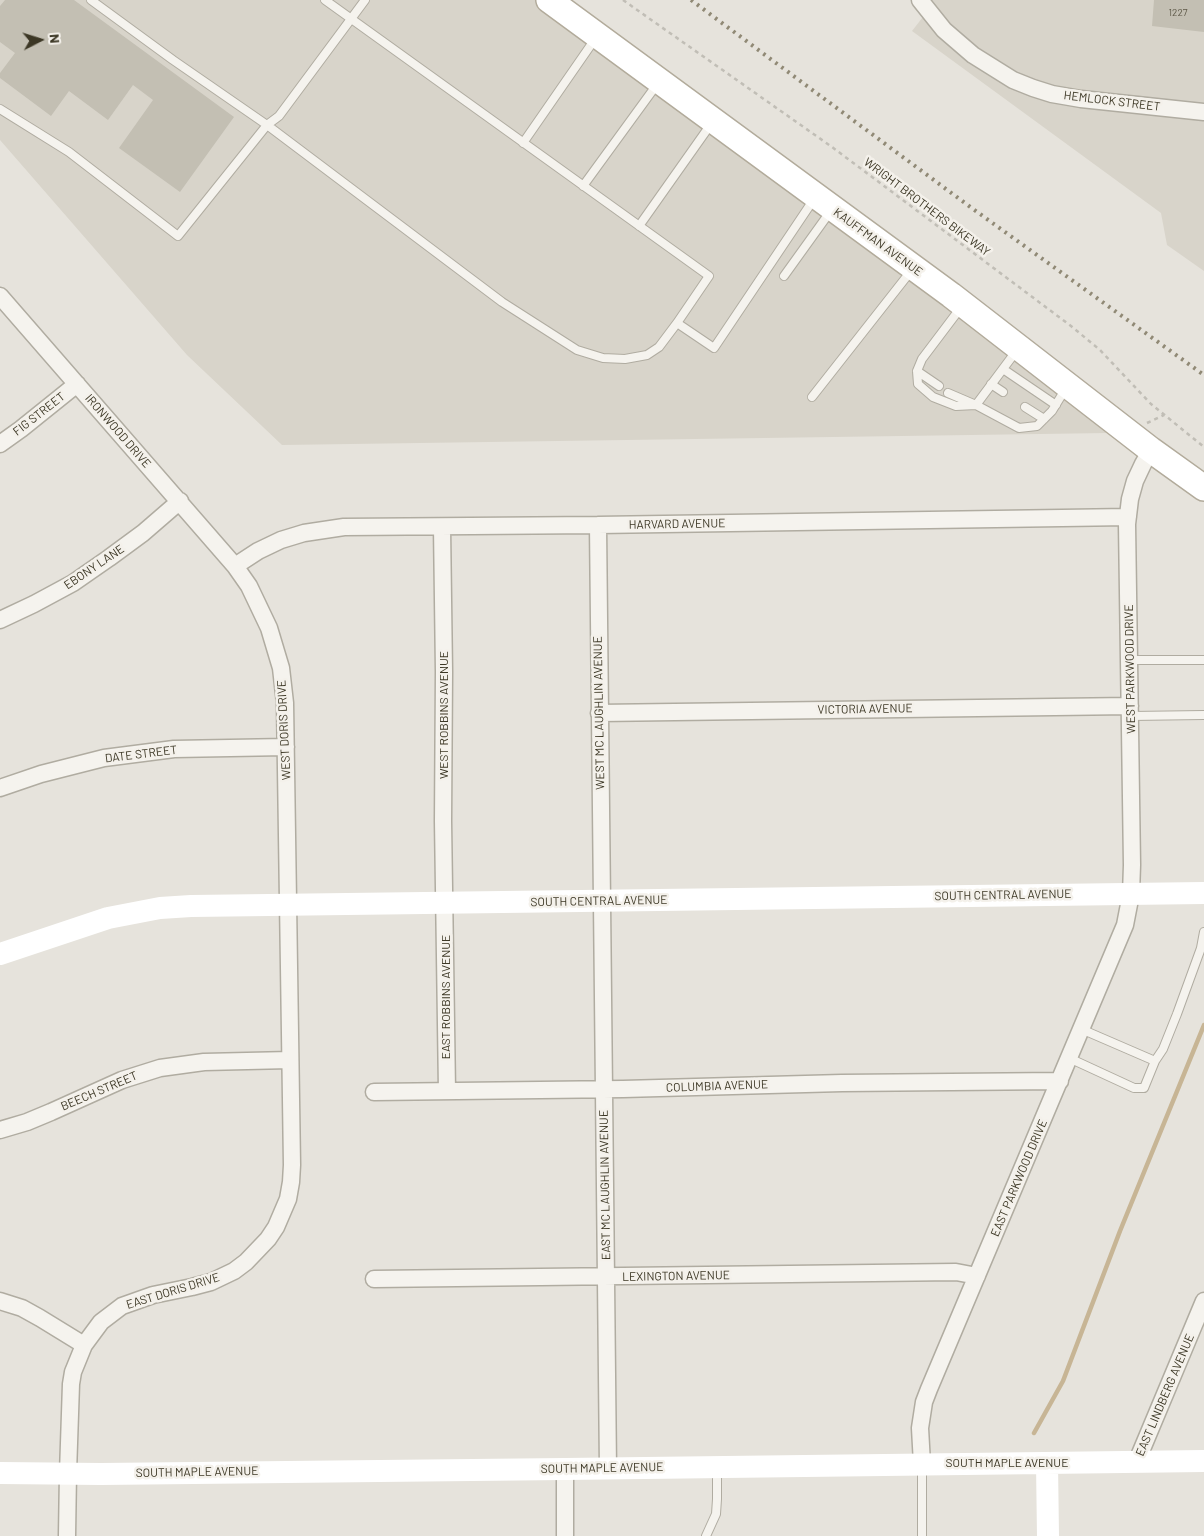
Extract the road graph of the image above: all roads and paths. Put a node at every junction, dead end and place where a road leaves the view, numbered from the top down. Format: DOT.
graph roads {
  1 [pos="91,0"];
  2 [pos="325,0"];
  3 [pos="365,0"];
  4 [pos="549,0"];
  5 [pos="623,0"];
  6 [pos="912,0"];
  7 [pos="923,6"];
  8 [pos="350,19"];
  9 [pos="598,35"];
  10 [pos="659,81"];
  11 [pos="0,109"];
  12 [pos="1204,112"];
  13 [pos="714,121"];
  14 [pos="267,125"];
  15 [pos="523,142"];
  16 [pos="583,186"];
  17 [pos="825,202"];
  18 [pos="639,226"];
  19 [pos="914,268"];
  20 [pos="784,276"];
  21 [pos="0,296"];
  22 [pos="963,305"];
  23 [pos="677,322"];
  24 [pos="1019,347"];
  25 [pos="1003,369"];
  26 [pos="916,371"];
  27 [pos="77,384"];
  28 [pos="992,384"];
  29 [pos="939,386"];
  30 [pos="1003,392"];
  31 [pos="948,393"];
  32 [pos="1062,395"];
  33 [pos="812,397"];
  34 [pos="976,405"];
  35 [pos="1025,407"];
  36 [pos="1044,419"];
  37 [pos="0,444"];
  38 [pos="1204,447"];
  39 [pos="1151,450"];
  40 [pos="1204,488"];
  41 [pos="180,501"];
  42 [pos="1128,517"];
  43 [pos="598,525"];
  44 [pos="442,527"];
  45 [pos="235,566"];
  46 [pos="0,620"];
  47 [pos="1130,660"];
  48 [pos="1204,660"];
  49 [pos="1130,711"];
  50 [pos="599,713"];
  51 [pos="1204,715"];
  52 [pos="286,747"];
  53 [pos="0,788"];
  54 [pos="1204,893"];
  55 [pos="1131,894"];
  56 [pos="601,901"];
  57 [pos="446,903"];
  58 [pos="289,904"];
  59 [pos="1204,932"];
  60 [pos="0,954"];
  61 [pos="1081,1029"];
  62 [pos="1069,1058"];
  63 [pos="290,1060"];
  64 [pos="1156,1061"];
  65 [pos="1060,1081"];
  66 [pos="604,1089"];
  67 [pos="447,1091"];
  68 [pos="374,1092"];
  69 [pos="0,1130"];
  70 [pos="977,1276"];
  71 [pos="606,1277"];
  72 [pos="374,1279"];
  73 [pos="0,1301"];
  74 [pos="1204,1301"];
  75 [pos="84,1345"];
  76 [pos="1137,1461"];
  77 [pos="1204,1461"];
  78 [pos="1047,1463"];
  79 [pos="922,1464"];
  80 [pos="716,1466"];
  81 [pos="608,1468"];
  82 [pos="565,1469"];
  83 [pos="0,1473"];
  84 [pos="68,1473"];
  85 [pos="67,1536"];
  86 [pos="566,1536"];
  87 [pos="706,1536"];
  88 [pos="922,1536"];
  89 [pos="1048,1536"];
  1 -- 14 [label="lane"];
  2 -- 8 [label="lane"];
  3 -- 8 [label="lane"];
  4 -- 9 [label="main road, KAUFFMAN AVENUE"];
  5 -- 38 [label="path, WRIGHT BROTHERS BIKEWAY"];
  6 -- 7 [label="street, HEMLOCK STREET"];
  7 -- 12 [label="street, HEMLOCK STREET"];
  8 -- 14 [label="lane"];
  8 -- 15 [label="lane"];
  9 -- 10 [label="main road, KAUFFMAN AVENUE"];
  9 -- 15 [label="lane"];
  10 -- 13 [label="main road, KAUFFMAN AVENUE"];
  10 -- 16 [label="lane"];
  11 -- 14 [label="lane"];
  13 -- 17 [label="main road, KAUFFMAN AVENUE"];
  13 -- 18 [label="lane"];
  14 -- 23 [label="lane"];
  15 -- 16 [label="lane"];
  16 -- 18 [label="lane"];
  17 -- 19 [label="main road, KAUFFMAN AVENUE"];
  17 -- 20 [label="lane"];
  17 -- 23 [label="lane"];
  18 -- 23 [label="lane"];
  19 -- 22 [label="main road, KAUFFMAN AVENUE"];
  19 -- 33 [label="lane"];
  21 -- 27 [label="street, IRONWOOD DRIVE"];
  22 -- 24 [label="main road, KAUFFMAN AVENUE"];
  22 -- 26 [label="lane"];
  24 -- 25 [label="lane"];
  24 -- 32 [label="main road, KAUFFMAN AVENUE"];
  25 -- 28 [label="lane"];
  25 -- 32 [label="lane"];
  26 -- 29 [label="lane"];
  26 -- 34 [label="lane"];
  27 -- 37 [label="street, FIG STREET"];
  27 -- 41 [label="street, IRONWOOD DRIVE"];
  28 -- 30 [label="lane"];
  28 -- 34 [label="lane"];
  31 -- 34 [label="lane"];
  32 -- 36 [label="lane"];
  32 -- 39 [label="main road, KAUFFMAN AVENUE"];
  34 -- 36 [label="lane"];
  35 -- 36 [label="lane"];
  39 -- 40 [label="main road, KAUFFMAN AVENUE"];
  39 -- 42 [label="street, WEST PARKWOOD DRIVE"];
  41 -- 45 [label="street, IRONWOOD DRIVE"];
  41 -- 46 [label="street, EBONY LANE"];
  42 -- 43 [label="street, HARVARD AVENUE"];
  42 -- 47 [label="street, WEST PARKWOOD DRIVE"];
  43 -- 44 [label="street, HARVARD AVENUE"];
  43 -- 50 [label="street, WEST MC LAUGHLIN AVENUE"];
  44 -- 45 [label="street, HARVARD AVENUE"];
  44 -- 57 [label="street, WEST ROBBINS AVENUE"];
  45 -- 52 [label="street, WEST DORIS DRIVE"];
  47 -- 48 [label="lane"];
  47 -- 49 [label="street, WEST PARKWOOD DRIVE"];
  49 -- 50 [label="street, VICTORIA AVENUE"];
  49 -- 51 [label="lane"];
  49 -- 55 [label="street, WEST PARKWOOD DRIVE"];
  50 -- 56 [label="street, WEST MC LAUGHLIN AVENUE"];
  52 -- 53 [label="street, DATE STREET"];
  52 -- 58 [label="street, WEST DORIS DRIVE"];
  54 -- 55 [label="street, SOUTH CENTRAL AVENUE"];
  55 -- 56 [label="street, SOUTH CENTRAL AVENUE"];
  55 -- 61 [label="street, EAST PARKWOOD DRIVE"];
  56 -- 57 [label="street, SOUTH CENTRAL AVENUE"];
  56 -- 66 [label="street, EAST MC LAUGHLIN AVENUE"];
  57 -- 58 [label="street, SOUTH CENTRAL AVENUE"];
  57 -- 67 [label="street, EAST ROBBINS AVENUE"];
  58 -- 60 [label="street, SOUTH CENTRAL AVENUE"];
  58 -- 63 [label="street, EAST DORIS DRIVE"];
  59 -- 64 [label="lane"];
  61 -- 62 [label="street, EAST PARKWOOD DRIVE"];
  61 -- 64 [label="lane"];
  62 -- 64 [label="lane"];
  62 -- 65 [label="street, EAST PARKWOOD DRIVE"];
  63 -- 69 [label="street, BEECH STREET"];
  63 -- 75 [label="street, EAST DORIS DRIVE"];
  65 -- 66 [label="street, COLUMBIA AVENUE"];
  65 -- 70 [label="street, EAST PARKWOOD DRIVE"];
  66 -- 67 [label="street, COLUMBIA AVENUE"];
  66 -- 71 [label="street, EAST MC LAUGHLIN AVENUE"];
  67 -- 68 [label="street, COLUMBIA AVENUE"];
  70 -- 71 [label="street, LEXINGTON AVENUE"];
  70 -- 79 [label="street, EAST PARKWOOD DRIVE"];
  71 -- 72 [label="street, LEXINGTON AVENUE"];
  71 -- 81 [label="street, EAST MC LAUGHLIN AVENUE"];
  73 -- 75 [label="street"];
  74 -- 76 [label="street, EAST LINDBERG AVENUE"];
  75 -- 84 [label="street, EAST DORIS DRIVE"];
  76 -- 77 [label="street, SOUTH MAPLE AVENUE"];
  76 -- 78 [label="street, SOUTH MAPLE AVENUE"];
  78 -- 79 [label="street, SOUTH MAPLE AVENUE"];
  78 -- 89 [label="street"];
  79 -- 80 [label="street, SOUTH MAPLE AVENUE"];
  79 -- 88 [label="lane"];
  80 -- 81 [label="street, SOUTH MAPLE AVENUE"];
  80 -- 87 [label="lane"];
  81 -- 82 [label="street, SOUTH MAPLE AVENUE"];
  82 -- 84 [label="street, SOUTH MAPLE AVENUE"];
  82 -- 86 [label="street"];
  83 -- 84 [label="street, SOUTH MAPLE AVENUE"];
  84 -- 85 [label="street, EAST DORIS DRIVE"];
}
